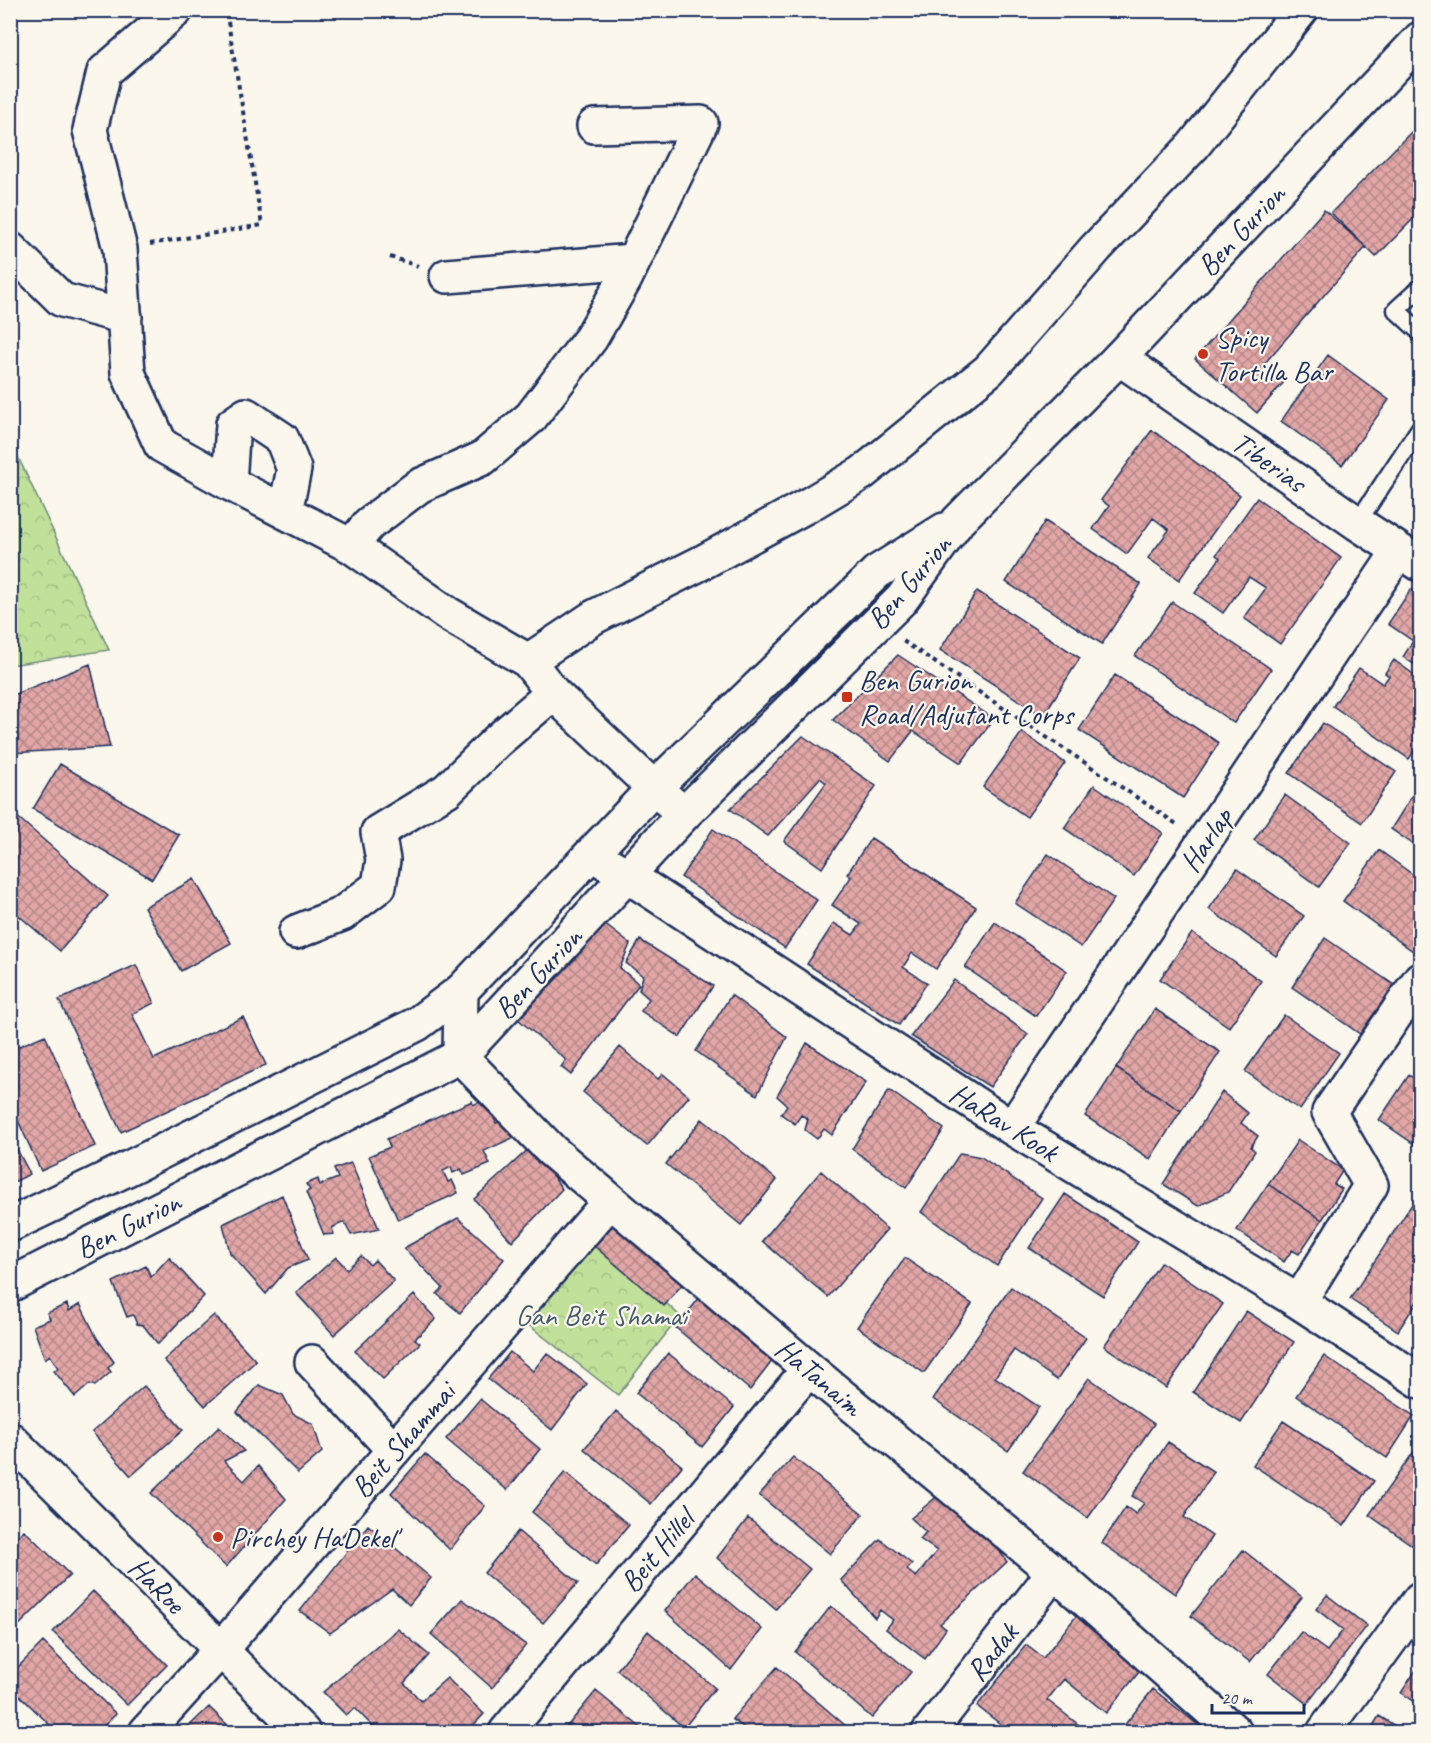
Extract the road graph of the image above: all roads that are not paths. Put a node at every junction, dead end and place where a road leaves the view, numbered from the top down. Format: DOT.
graph roads {
  1 [pos="176,10"];
  2 [pos="1301,10"];
  3 [pos="1420,39"];
  4 [pos="594,126"];
  5 [pos="10,249"];
  6 [pos="633,261"];
  7 [pos="447,276"];
  8 [pos="1420,288"];
  9 [pos="125,317"];
  10 [pos="1420,332"];
  11 [pos="1119,358"];
  12 [pos="1420,428"];
  13 [pos="229,483"];
  14 [pos="285,512"];
  15 [pos="958,521"];
  16 [pos="1357,523"];
  17 [pos="351,546"];
  18 [pos="1410,558"];
  19 [pos="528,661"];
  20 [pos="553,693"];
  21 [pos="654,788"];
  22 [pos="684,814"];
  23 [pos="592,855"];
  24 [pos="628,876"];
  25 [pos="296,932"];
  26 [pos="1420,979"];
  27 [pos="461,991"];
  28 [pos="460,1056"];
  29 [pos="1012,1128"];
  30 [pos="610,1201"];
  31 [pos="10,1225"];
  32 [pos="10,1285"];
  33 [pos="1299,1302"];
  34 [pos="312,1362"];
  35 [pos="809,1369"];
  36 [pos="1420,1381"];
  37 [pos="10,1439"];
  38 [pos="394,1450"];
  39 [pos="1054,1572"];
  40 [pos="1420,1599"];
  41 [pos="221,1649"];
  42 [pos="146,1732"];
  43 [pos="303,1732"];
  44 [pos="506,1732"];
  45 [pos="929,1732"];
  46 [pos="1235,1732"];
  47 [pos="1324,1732"];
  1 -- 9 [label="street"];
  2 -- 19 [label="street"];
  3 -- 11 [label="street, Ben Gurion"];
  4 -- 6 [label="street"];
  5 -- 9 [label="street"];
  6 -- 7 [label="street"];
  6 -- 17 [label="street"];
  8 -- 10 [label="lane"];
  9 -- 13 [label="street"];
  11 -- 15 [label="street, Ben Gurion"];
  11 -- 16 [label="street, Tiberias"];
  12 -- 16 [label="lane"];
  13 -- 14 [label="street"];
  13 -- 14 [label="street"];
  14 -- 17 [label="street"];
  15 -- 21 [label="street, Ben Gurion"];
  15 -- 22 [label="street, Ben Gurion"];
  16 -- 18 [label="street, Tiberias"];
  17 -- 19 [label="street"];
  18 -- 29 [label="street, Harlap"];
  19 -- 20 [label="street"];
  20 -- 21 [label="street"];
  20 -- 25 [label="street"];
  21 -- 22 [label="street"];
  21 -- 23 [label="street, Ben Gurion"];
  22 -- 24 [label="street, Ben Gurion"];
  23 -- 24 [label="street, HaRav Kook"];
  23 -- 27 [label="street, Ben Gurion"];
  24 -- 28 [label="street, Ben Gurion"];
  24 -- 29 [label="street, HaRav Kook"];
  26 -- 33 [label="street"];
  27 -- 28 [label="street"];
  27 -- 31 [label="street, Ben Gurion"];
  28 -- 30 [label="street, HaTanaim"];
  28 -- 32 [label="street, Ben Gurion"];
  29 -- 33 [label="street, HaRav Kook"];
  30 -- 35 [label="street, HaTanaim"];
  30 -- 38 [label="street, Beit Shammai"];
  33 -- 36 [label="street, HaRav Kook"];
  34 -- 38 [label="street"];
  35 -- 39 [label="street, HaTanaim"];
  35 -- 44 [label="street, Beit Hillel"];
  37 -- 41 [label="street, HaRoe"];
  38 -- 41 [label="street, Beit Shammai"];
  39 -- 45 [label="street, Radak"];
  39 -- 46 [label="street, HaTanaim"];
  40 -- 47 [label="street"];
  41 -- 42 [label="street, Beit Shammai"];
  41 -- 43 [label="street, HaRoe"];
}
